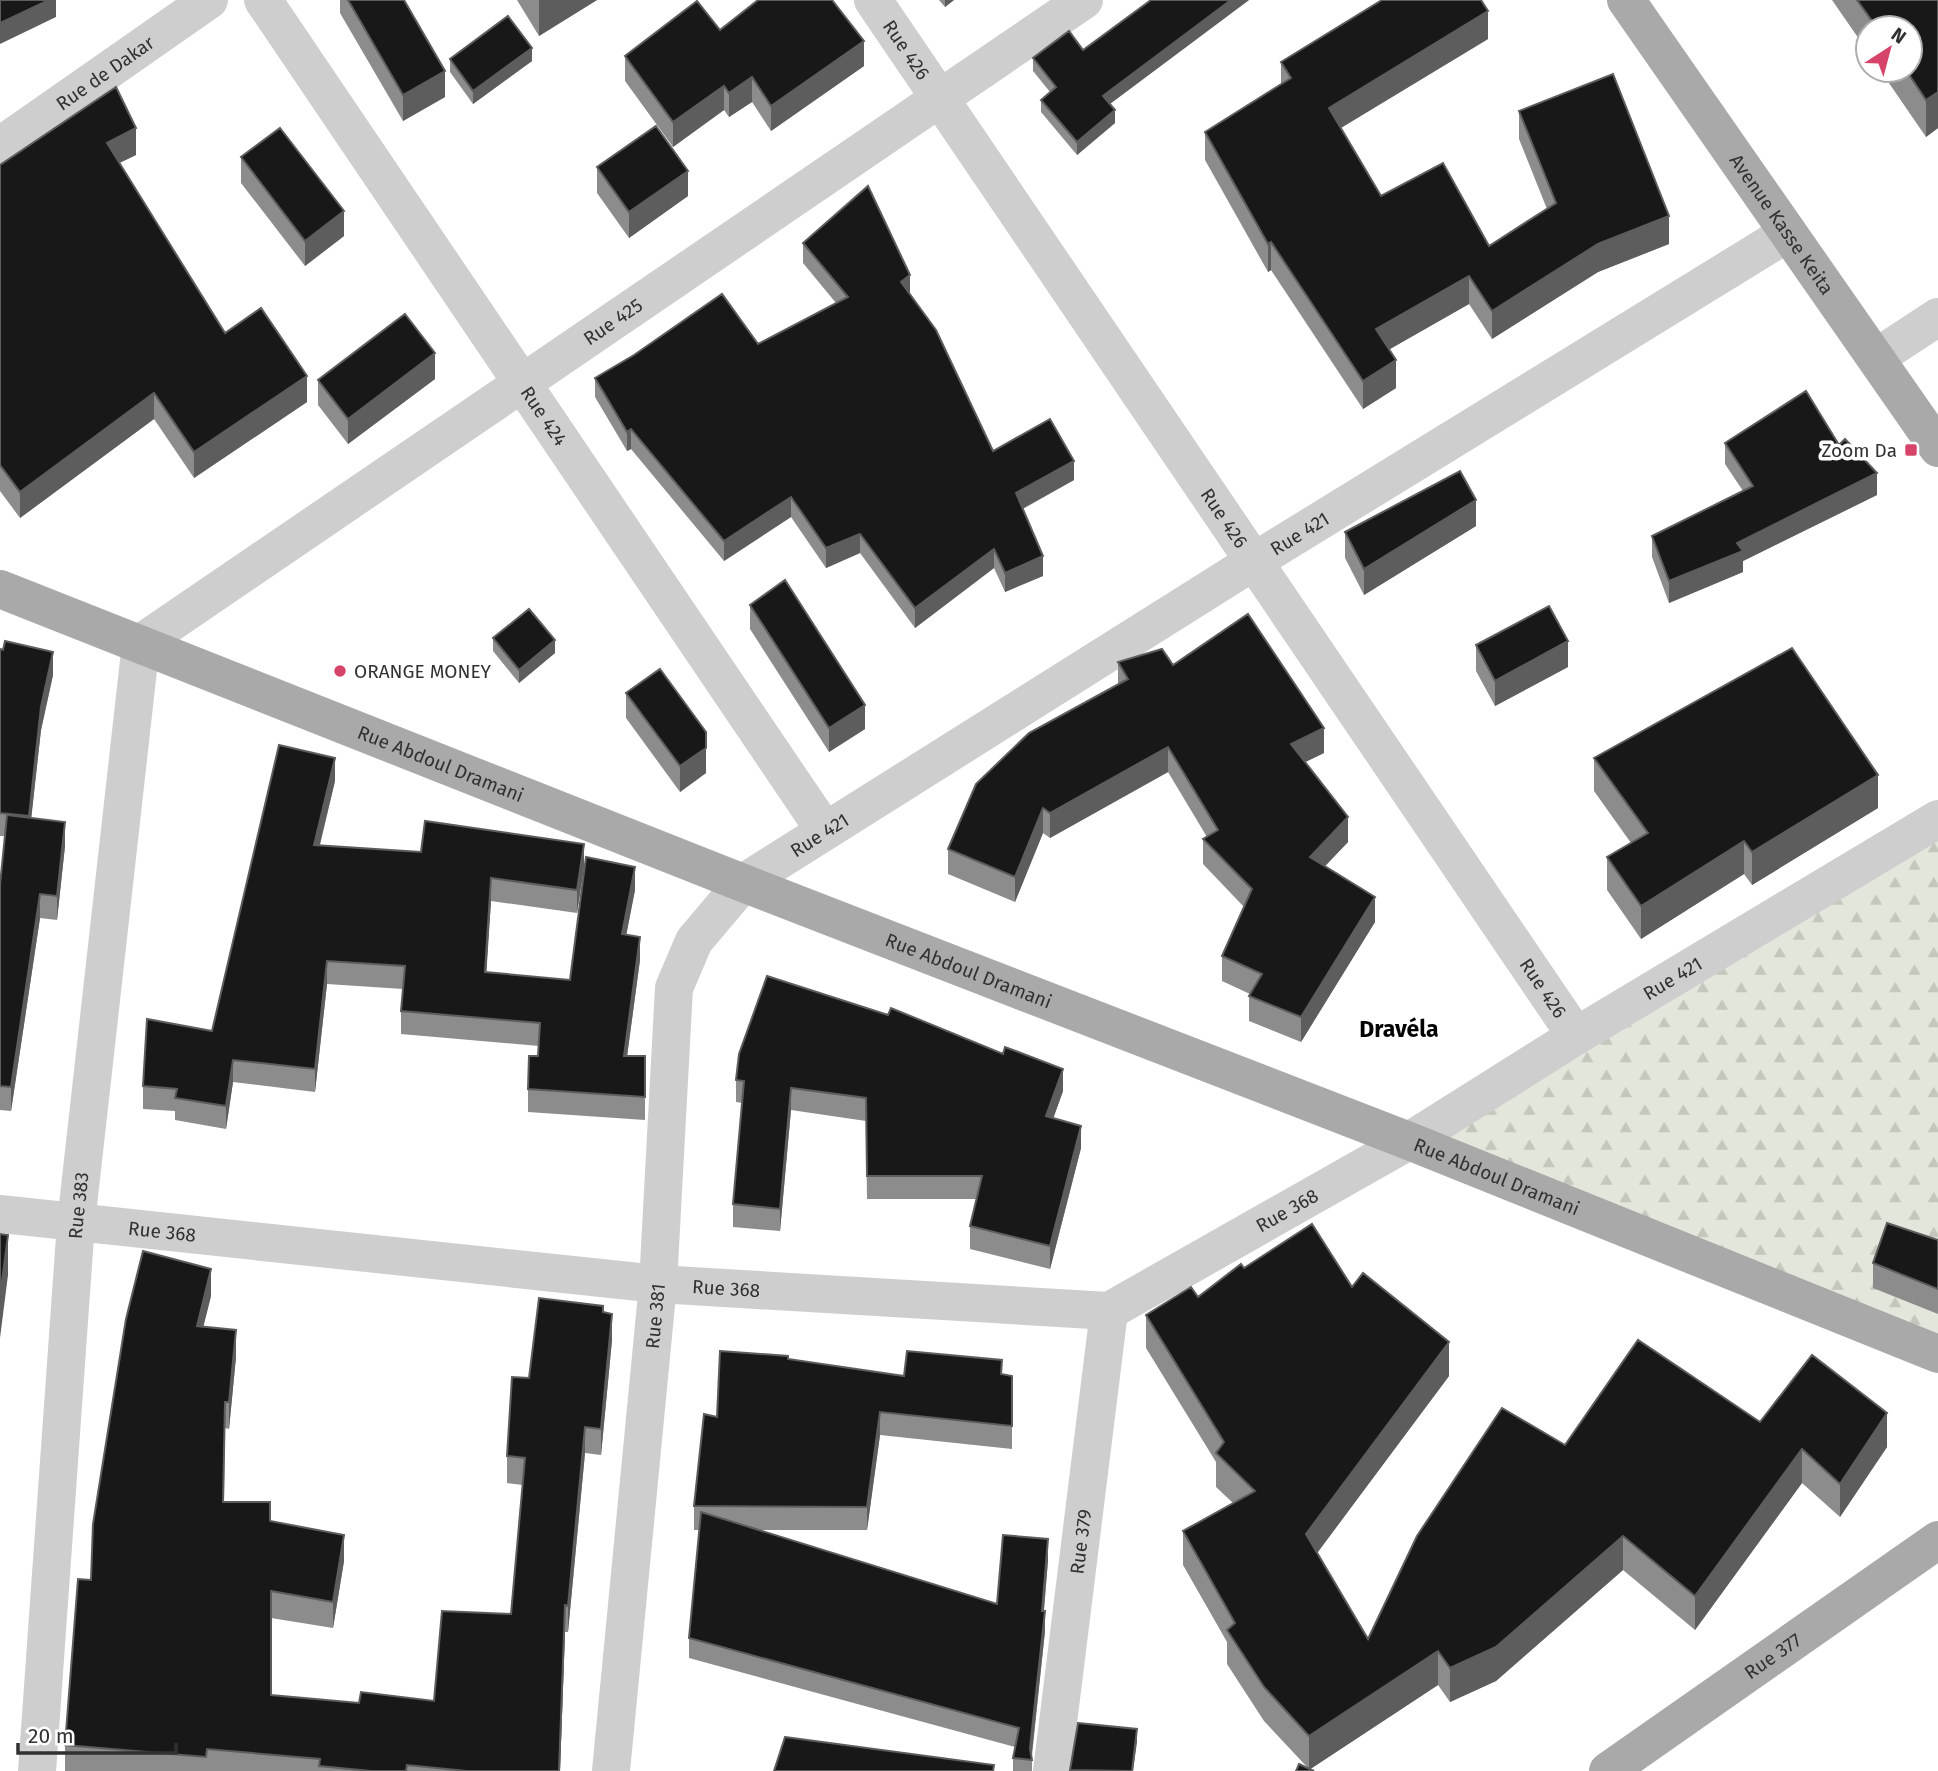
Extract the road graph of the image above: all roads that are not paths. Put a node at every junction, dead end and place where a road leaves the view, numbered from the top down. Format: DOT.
graph roads {
  1 [pos="209,0"];
  2 [pos="263,0"];
  3 [pos="873,0"];
  4 [pos="1084,0"];
  5 [pos="1626,0"];
  6 [pos="940,99"];
  7 [pos="0,146"];
  8 [pos="1788,233"];
  9 [pos="1938,317"];
  10 [pos="1877,357"];
  11 [pos="522,383"];
  12 [pos="1938,448"];
  13 [pos="1253,562"];
  14 [pos="0,589"];
  15 [pos="141,643"];
  16 [pos="1938,819"];
  17 [pos="825,831"];
  18 [pos="743,883"];
  19 [pos="1576,1036"];
  20 [pos="1409,1141"];
  21 [pos="0,1214"];
  22 [pos="76,1223"];
  23 [pos="658,1284"];
  24 [pos="1109,1311"];
  25 [pos="1938,1354"];
  26 [pos="1938,1540"];
  27 [pos="37,1771"];
  28 [pos="611,1771"];
  29 [pos="1052,1771"];
  30 [pos="1608,1771"];
  1 -- 7 [label="street, Rue de Dakar"];
  2 -- 11 [label="street, Rue 424"];
  3 -- 6 [label="street, Rue 426"];
  4 -- 6 [label="street, Rue 425"];
  5 -- 8 [label="main road, Avenue Kasse Keita"];
  6 -- 11 [label="street, Rue 425"];
  6 -- 13 [label="street, Rue 426"];
  8 -- 10 [label="main road, Avenue Kasse Keita"];
  8 -- 13 [label="street, Rue 421"];
  9 -- 10 [label="street"];
  10 -- 12 [label="main road, Avenue Kasse Keita"];
  11 -- 15 [label="street, Rue 425"];
  11 -- 17 [label="street, Rue 424"];
  13 -- 17 [label="street, Rue 421"];
  13 -- 19 [label="street, Rue 426"];
  14 -- 15 [label="main road, Rue Abdoul Dramani"];
  15 -- 18 [label="main road, Rue Abdoul Dramani"];
  15 -- 22 [label="street, Rue 383"];
  16 -- 19 [label="street, Rue 421"];
  17 -- 18 [label="street, Rue 421"];
  18 -- 20 [label="main road, Rue Abdoul Dramani"];
  18 -- 23 [label="street, Rue 381"];
  19 -- 20 [label="street, Rue 421"];
  20 -- 24 [label="street, Rue 368"];
  20 -- 25 [label="main road, Rue Abdoul Dramani"];
  21 -- 22 [label="street, Rue 368"];
  22 -- 23 [label="street, Rue 368"];
  22 -- 27 [label="street, Rue 383"];
  23 -- 24 [label="street, Rue 368"];
  23 -- 28 [label="street, Rue 381"];
  24 -- 29 [label="street, Rue 379"];
  26 -- 30 [label="main road, Rue 377"];
}
